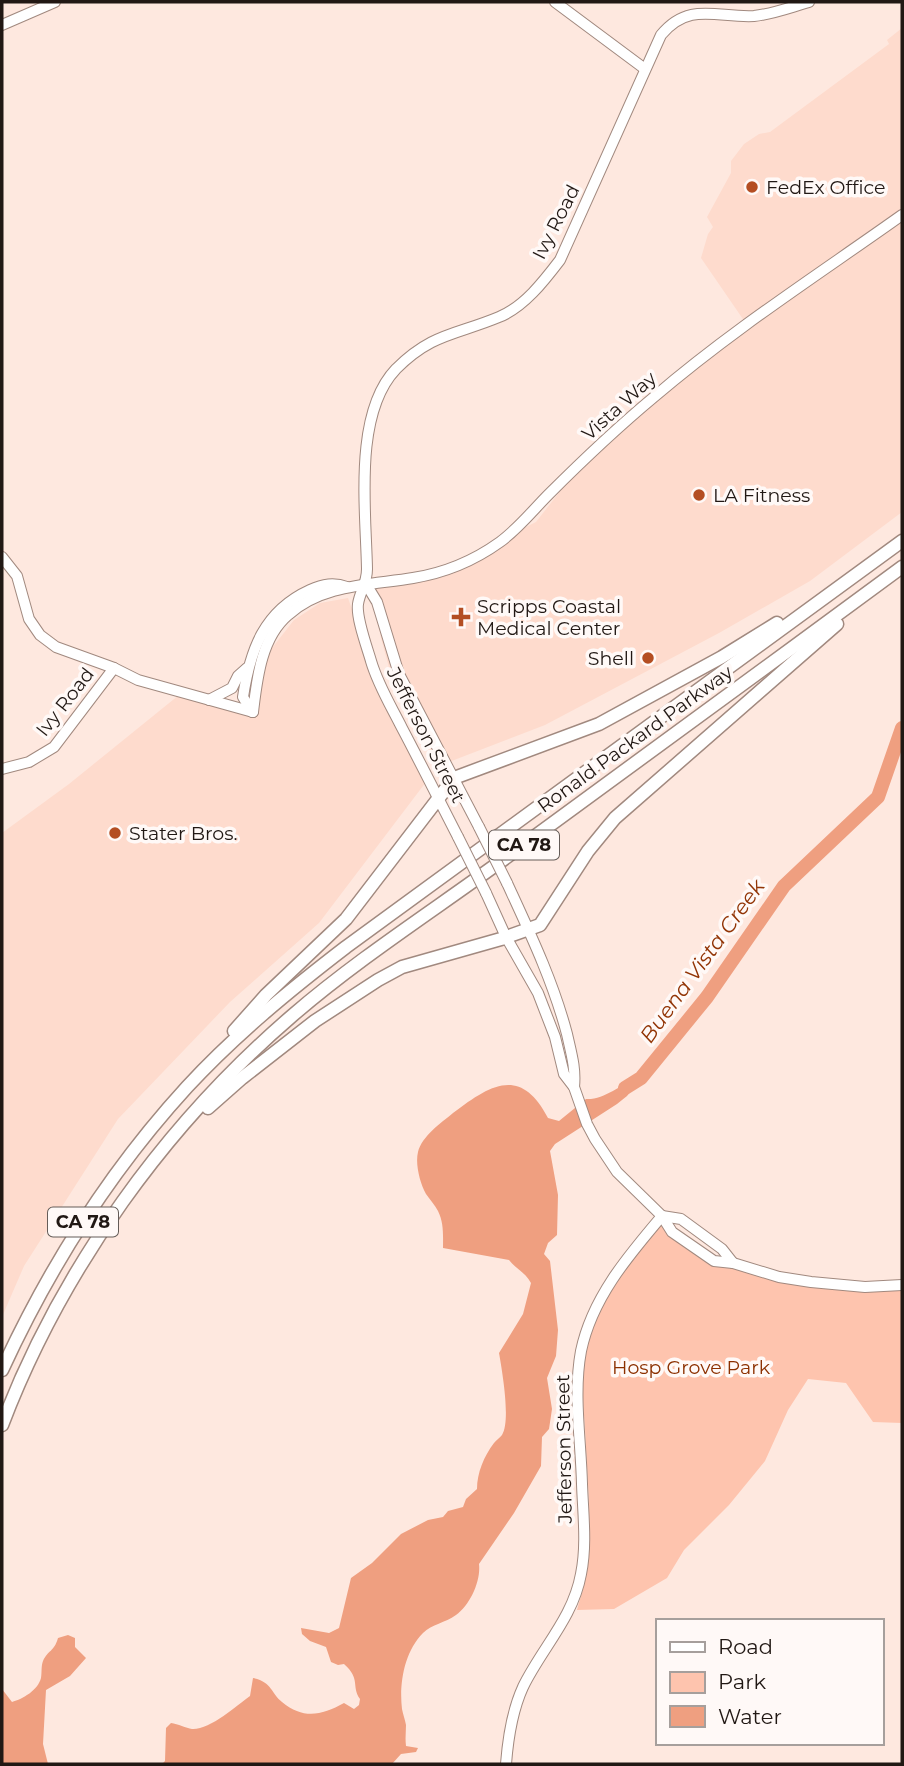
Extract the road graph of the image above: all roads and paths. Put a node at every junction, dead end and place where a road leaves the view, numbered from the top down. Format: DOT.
graph roads {
  1 [pos="55,2"];
  2 [pos="555,2"];
  3 [pos="809,2"];
  4 [pos="2,25"];
  5 [pos="645,69"];
  6 [pos="902,215"];
  7 [pos="902,541"];
  8 [pos="2,557"];
  9 [pos="877,559"];
  10 [pos="902,567"];
  11 [pos="366,584"];
  12 [pos="347,587"];
  13 [pos="248,667"];
  14 [pos="114,668"];
  15 [pos="209,700"];
  16 [pos="253,712"];
  17 [pos="2,769"];
  18 [pos="453,778"];
  19 [pos="438,797"];
  20 [pos="528,929"];
  21 [pos="506,937"];
  22 [pos="573,1087"];
  23 [pos="186,1088"];
  24 [pos="165,1146"];
  25 [pos="662,1216"];
  26 [pos="733,1263"];
  27 [pos="902,1285"];
  28 [pos="2,1370"];
  29 [pos="2,1425"];
  30 [pos="506,1764"];
  1 -- 4 [label="main road"];
  2 -- 5 [label="main road"];
  3 -- 5 [label="main road, Ivy Road"];
  5 -- 11 [label="main road, Ivy Road"];
  6 -- 11 [label="main road, Vista Way"];
  7 -- 9 [label="highway, Ronald Packard Parkway / CA 78"];
  8 -- 14 [label="main road"];
  9 -- 18 [label="highway"];
  9 -- 23 [label="highway, Ronald Packard Parkway / CA 78"];
  10 -- 20 [label="highway"];
  10 -- 24 [label="highway, Ronald Packard Parkway / CA 78"];
  11 -- 12 [label="main road, Vista Way"];
  11 -- 18 [label="main road, Jefferson Street"];
  11 -- 19 [label="main road, Jefferson Street"];
  12 -- 13 [label="main road, Vista Way"];
  12 -- 16 [label="main road, Vista Way"];
  13 -- 15 [label="main road"];
  13 -- 16 [label="main road, Vista Way"];
  14 -- 15 [label="main road"];
  14 -- 17 [label="main road, Ivy Road"];
  15 -- 16 [label="main road"];
  18 -- 19 [label="highway"];
  18 -- 20 [label="main road, Jefferson Street, bridge"];
  19 -- 21 [label="main road, Jefferson Street, bridge"];
  19 -- 23 [label="highway"];
  20 -- 21 [label="highway"];
  20 -- 22 [label="main road, Jefferson Street"];
  21 -- 22 [label="main road, Jefferson Street"];
  21 -- 24 [label="highway"];
  22 -- 25 [label="main road, Jefferson Street"];
  23 -- 28 [label="highway, Ronald Packard Parkway / CA 78"];
  24 -- 29 [label="highway, Ronald Packard Parkway / CA 78"];
  25 -- 26 [label="main road"];
  25 -- 26 [label="main road"];
  25 -- 30 [label="main road, Jefferson Street"];
  26 -- 27 [label="main road"];
}
